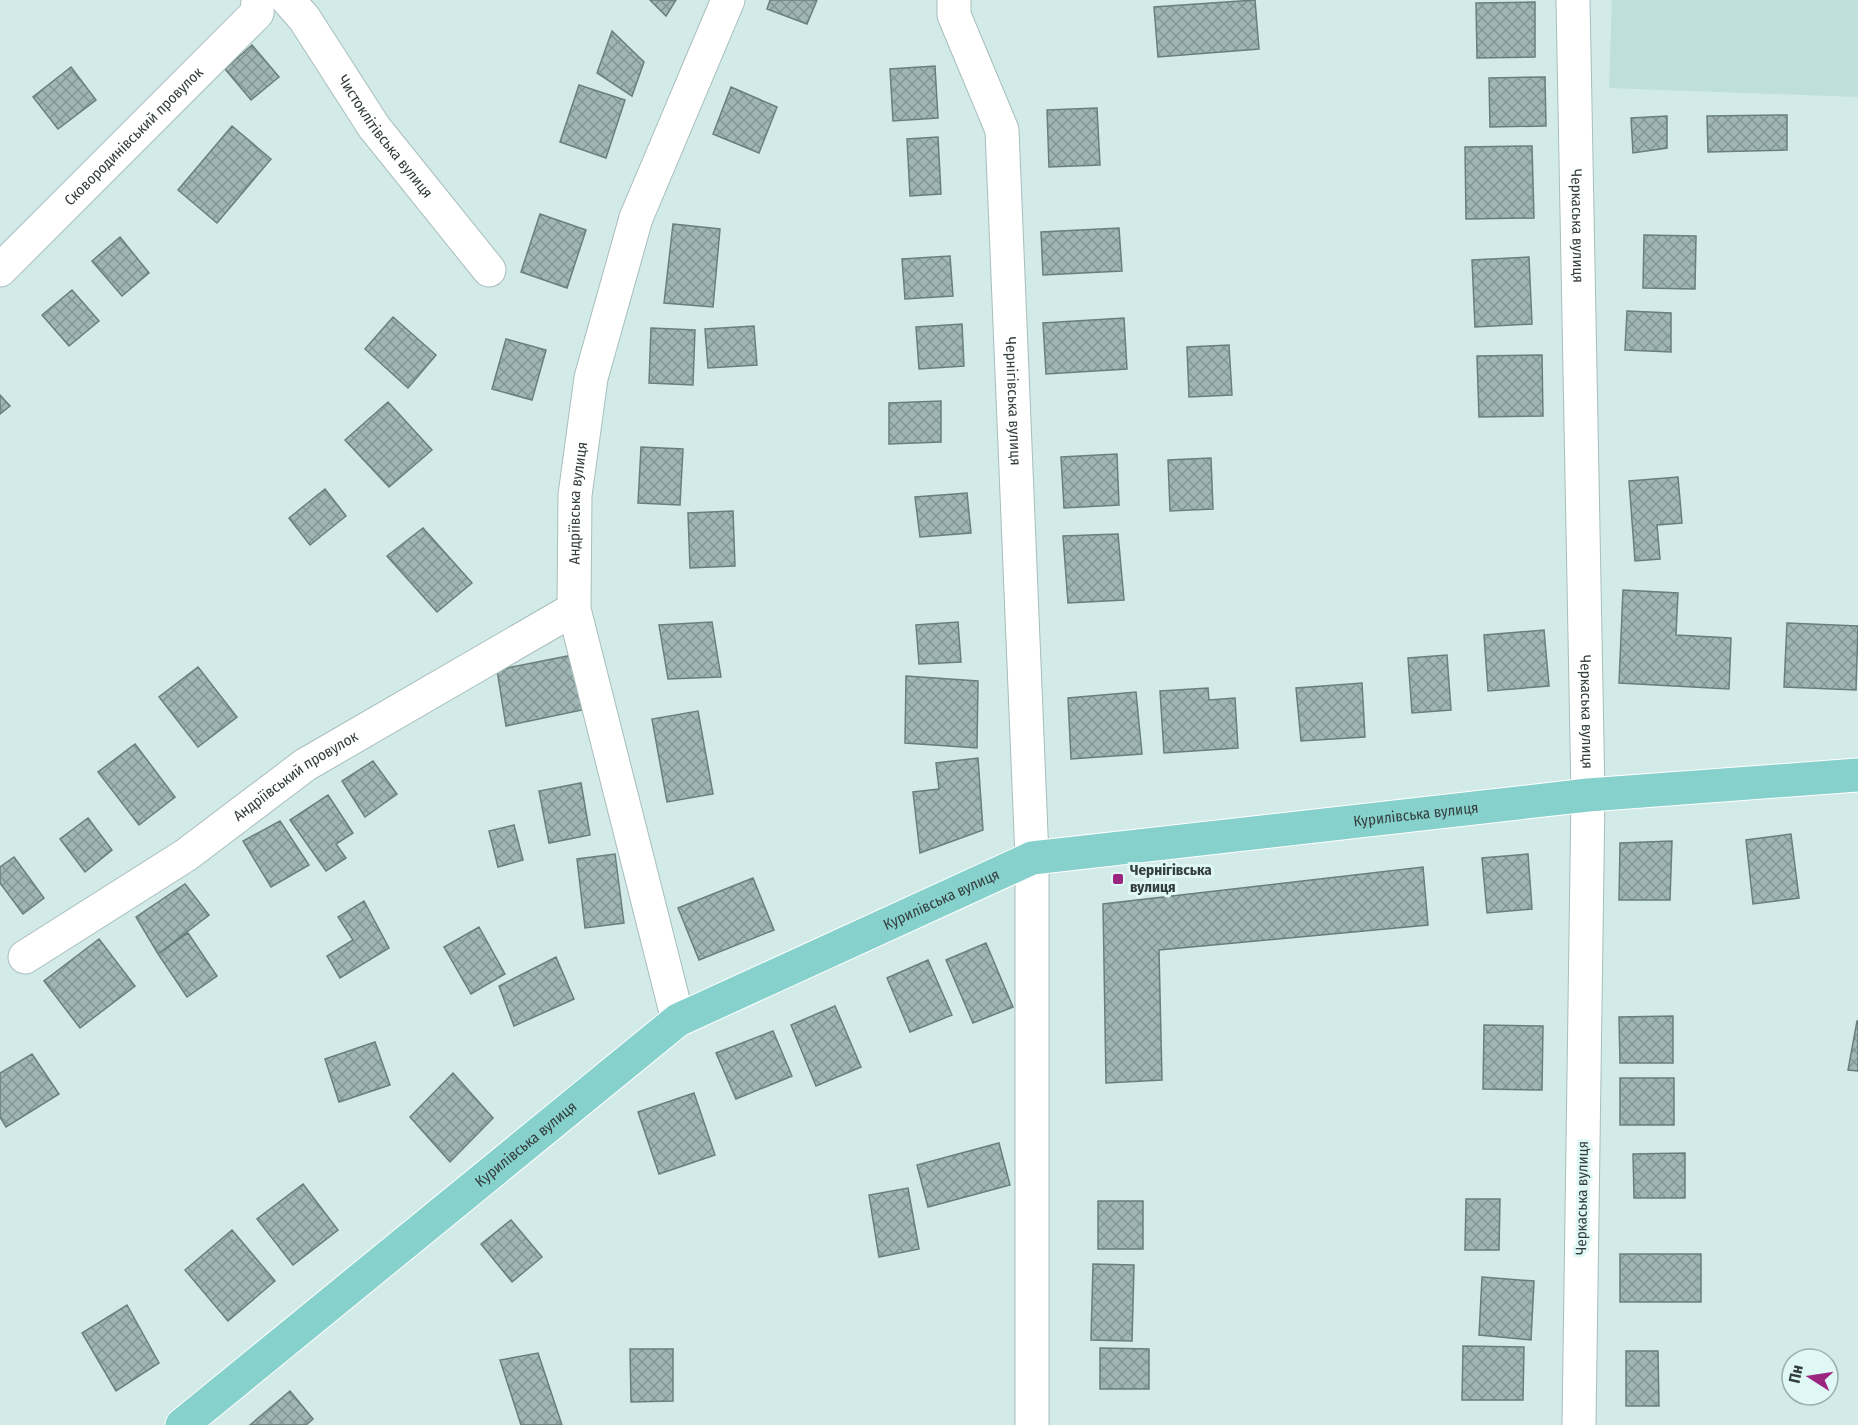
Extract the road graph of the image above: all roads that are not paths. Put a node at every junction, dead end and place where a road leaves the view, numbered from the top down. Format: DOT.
graph roads {
  1 [pos="258,0"];
  2 [pos="288,0"];
  3 [pos="728,0"];
  4 [pos="954,0"];
  5 [pos="1573,0"];
  6 [pos="0,270"];
  7 [pos="489,270"];
  8 [pos="574,609"];
  9 [pos="1858,775"];
  10 [pos="1588,795"];
  11 [pos="1032,858"];
  12 [pos="25,957"];
  13 [pos="678,1020"];
  14 [pos="183,1425"];
  15 [pos="1032,1425"];
  16 [pos="1579,1425"];
  1 -- 6 [label="street, Сковородинівський провулок"];
  2 -- 7 [label="street, Чистоклітівська вулиця"];
  3 -- 8 [label="street, Андріївська вулиця"];
  4 -- 11 [label="street, Чернігівська вулиця"];
  5 -- 10 [label="street, Черкаська вулиця"];
  8 -- 12 [label="street, Андріївський провулок"];
  8 -- 13 [label="street, Андріївська вулиця"];
  9 -- 10 [label="main road, Курилівська вулиця"];
  10 -- 11 [label="main road, Курилівська вулиця"];
  10 -- 16 [label="street, Черкаська вулиця"];
  11 -- 13 [label="main road, Курилівська вулиця"];
  11 -- 15 [label="street, Чернігівська вулиця"];
  13 -- 14 [label="main road, Курилівська вулиця"];
}
